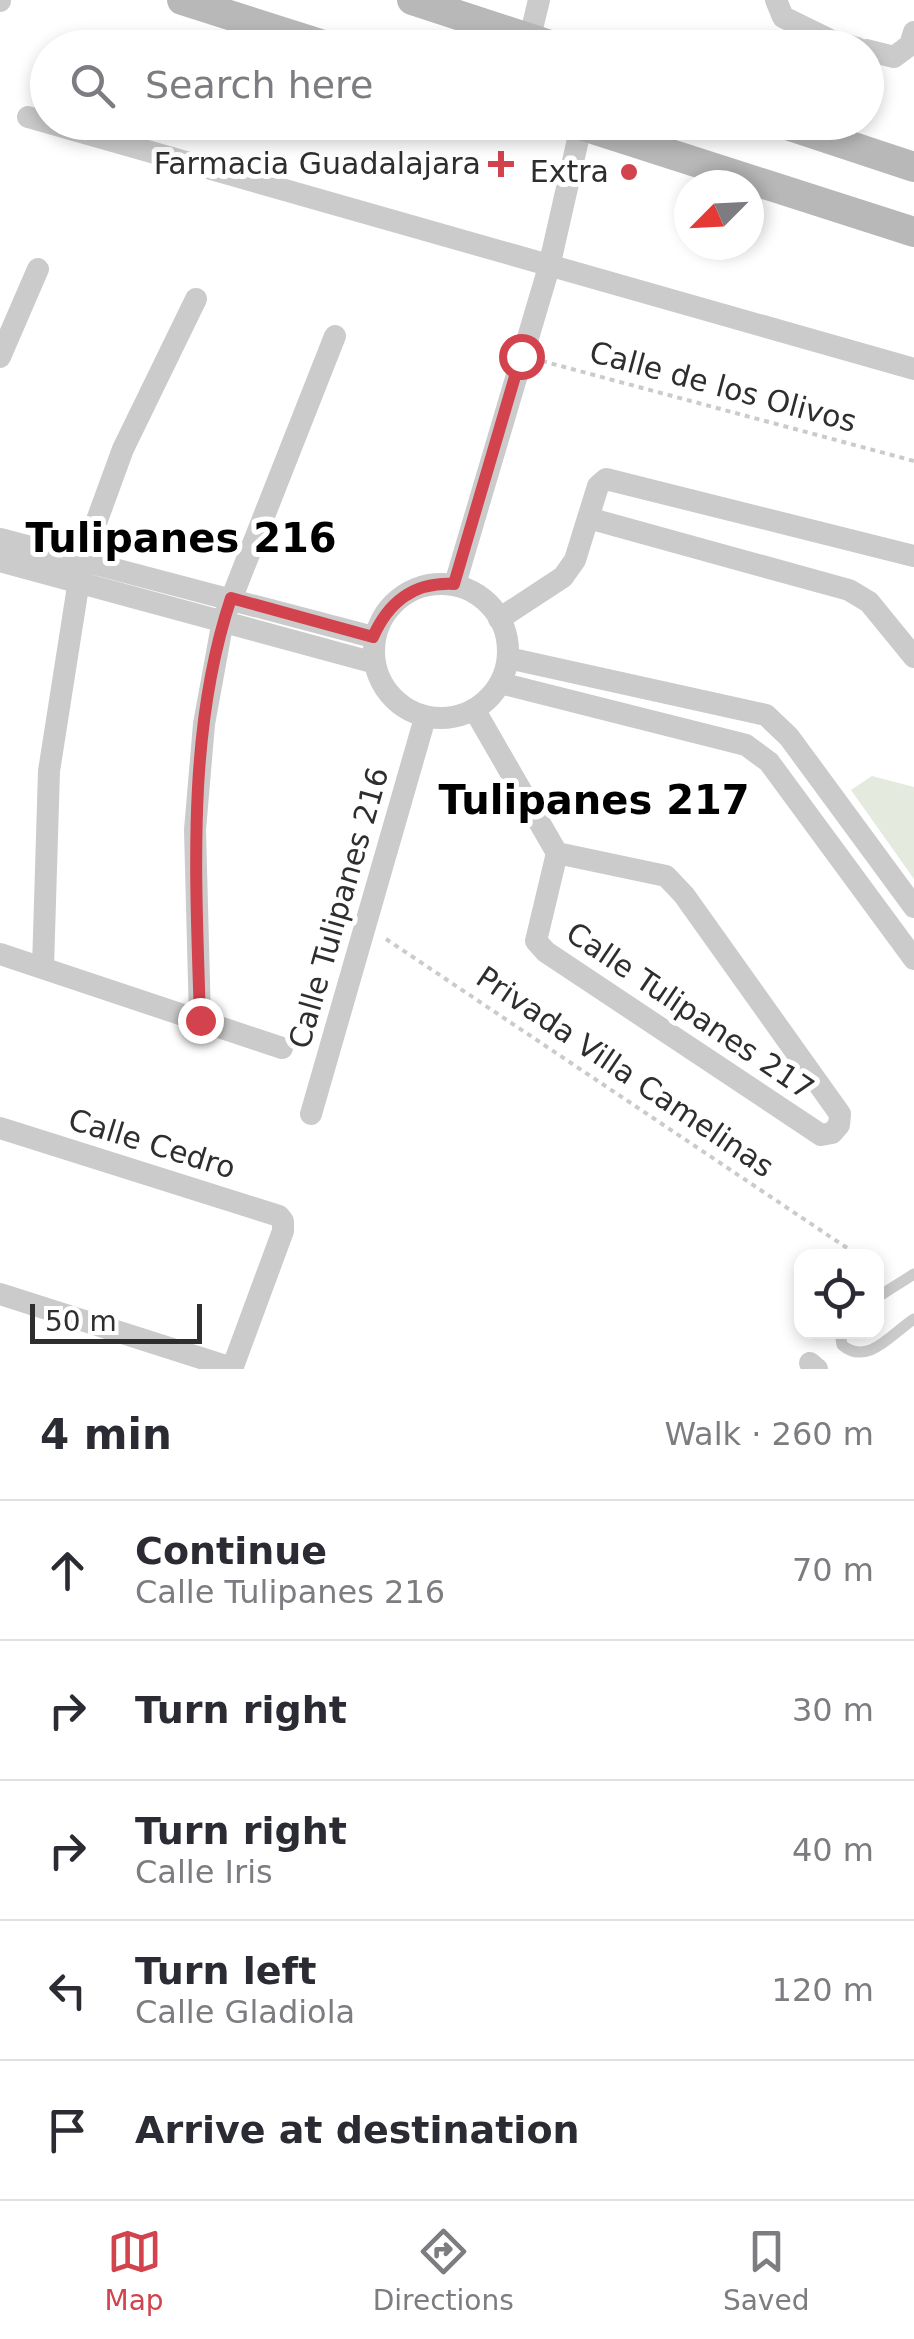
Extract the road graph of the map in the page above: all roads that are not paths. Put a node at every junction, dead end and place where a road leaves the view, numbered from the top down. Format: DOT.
graph roads {
  1 [pos="182,0"];
  2 [pos="412,0"];
  3 [pos="539,0"];
  4 [pos="776,0"];
  5 [pos="276,30"];
  6 [pos="508,30"];
  7 [pos="532,30"];
  8 [pos="810,30"];
  9 [pos="914,32"];
  10 [pos="884,54"];
  11 [pos="105,140"];
  12 [pos="575,140"];
  13 [pos="628,140"];
  14 [pos="837,140"];
  15 [pos="914,167"];
  16 [pos="914,232"];
  17 [pos="549,266"];
  18 [pos="38,269"];
  19 [pos="196,299"];
  20 [pos="335,336"];
  21 [pos="0,358"];
  22 [pos="914,369"];
  23 [pos="588,518"];
  24 [pos="0,539"];
  25 [pos="914,556"];
  26 [pos="0,561"];
  27 [pos="80,572"];
  28 [pos="454,584"];
  29 [pos="227,609"];
  30 [pos="499,619"];
  31 [pos="373,637"];
  32 [pos="914,657"];
  33 [pos="508,658"];
  34 [pos="375,663"];
  35 [pos="500,683"];
  36 [pos="474,709"];
  37 [pos="425,718"];
  38 [pos="557,853"];
  39 [pos="914,907"];
  40 [pos="0,954"];
  41 [pos="914,959"];
  42 [pos="44,967"];
  43 [pos="200,1020"];
  44 [pos="282,1048"];
  45 [pos="311,1114"];
  46 [pos="0,1128"];
  47 [pos="914,1274"];
  48 [pos="884,1293"];
  49 [pos="0,1294"];
  50 [pos="914,1319"];
  51 [pos="841,1339"];
  52 [pos="232,1369"];
  1 -- 5 [label="main road"];
  2 -- 6 [label="main road"];
  3 -- 7 [label="street"];
  4 -- 8 [label="street"];
  9 -- 10 [label="street"];
  11 -- 17 [label="street"];
  12 -- 17 [label="street"];
  13 -- 16 [label="main road"];
  14 -- 15 [label="main road"];
  17 -- 22 [label="street"];
  17 -- 28 [label="street"];
  18 -- 21 [label="street"];
  19 -- 27 [label="street"];
  20 -- 29 [label="street"];
  23 -- 25 [label="street"];
  23 -- 30 [label="street"];
  23 -- 32 [label="street"];
  24 -- 27 [label="street"];
  26 -- 27 [label="street"];
  27 -- 29 [label="street"];
  27 -- 42 [label="street"];
  28 -- 30 [label="street"];
  28 -- 31 [label="street"];
  29 -- 31 [label="street"];
  29 -- 34 [label="street"];
  29 -- 43 [label="street"];
  30 -- 33 [label="street"];
  31 -- 34 [label="street"];
  33 -- 35 [label="street"];
  33 -- 39 [label="street"];
  34 -- 37 [label="street"];
  35 -- 36 [label="street"];
  35 -- 41 [label="street"];
  36 -- 37 [label="street"];
  36 -- 38 [label="street"];
  37 -- 45 [label="street, Calle Tulipanes 216"];
  38 -- 38 [label="street, Calle Tulipanes 217"];
  40 -- 42 [label="street"];
  42 -- 43 [label="street"];
  43 -- 44 [label="street"];
  46 -- 52 [label="street, Calle Cedro"];
  47 -- 48 [label="lane"];
  49 -- 52 [label="street"];
  50 -- 51 [label="lane"];
}
